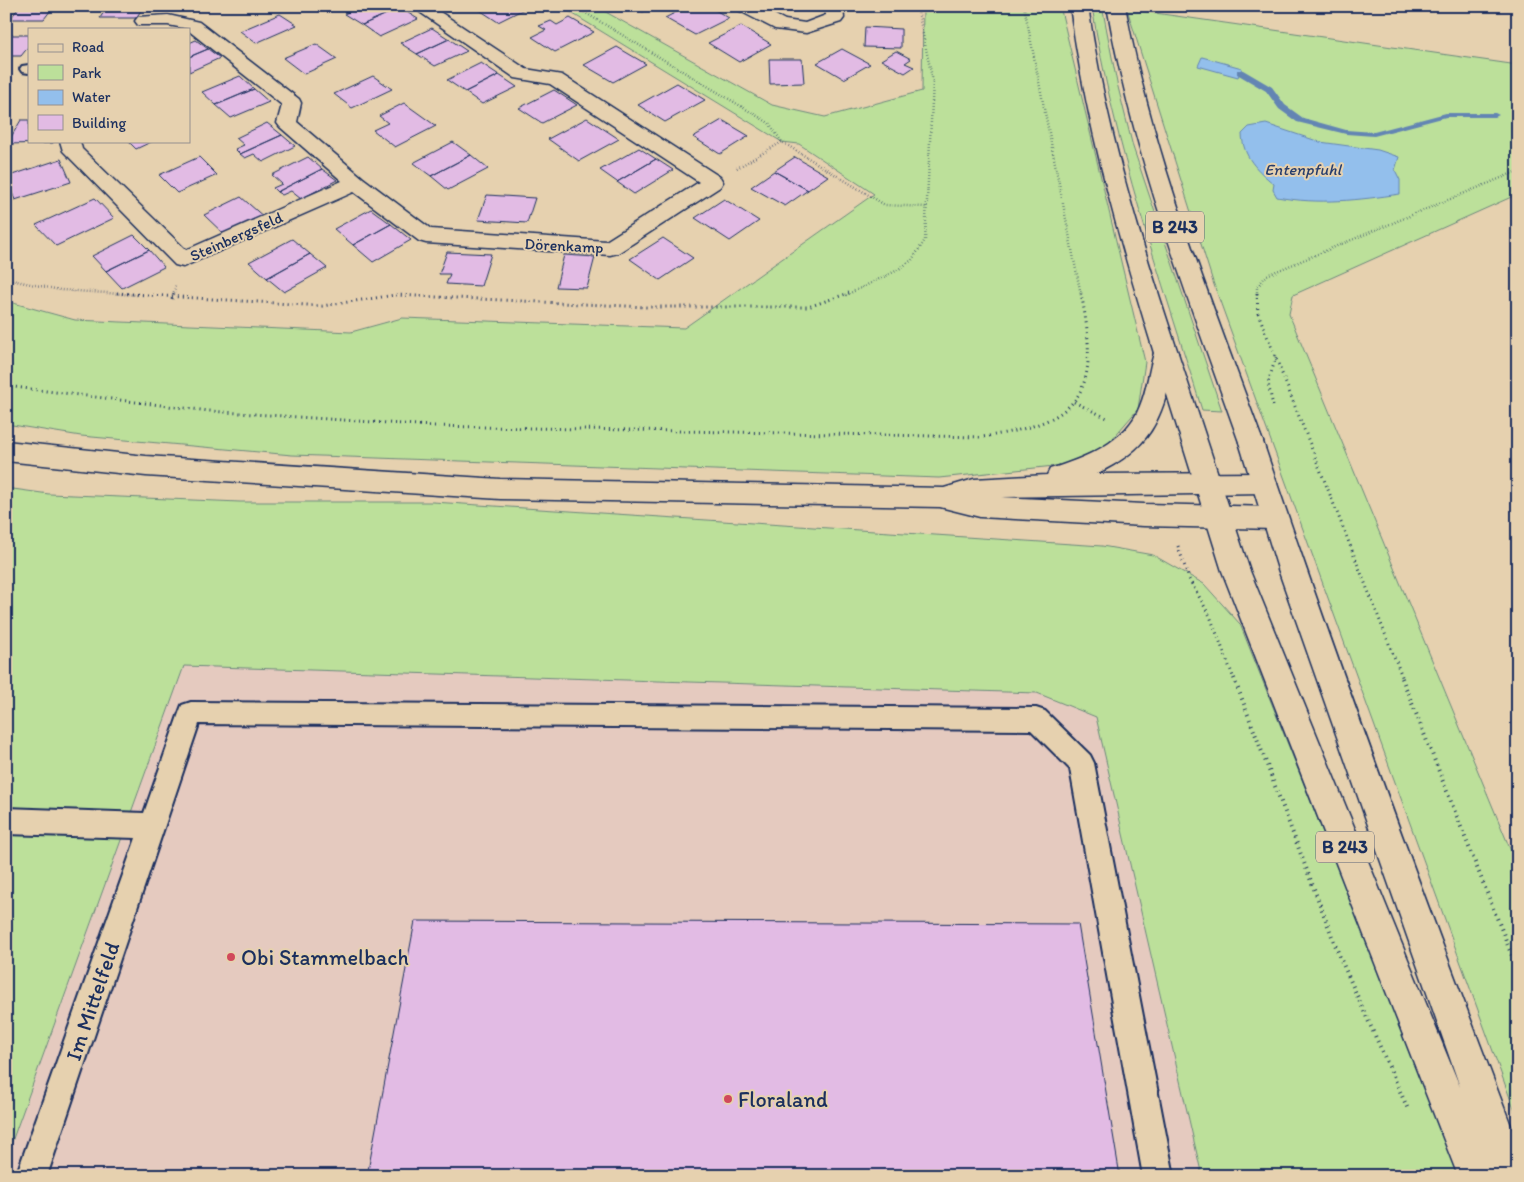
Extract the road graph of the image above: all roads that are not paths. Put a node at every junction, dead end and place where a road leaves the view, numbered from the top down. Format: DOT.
graph roads {
  1 [pos="419,6"];
  2 [pos="744,6"];
  3 [pos="834,6"];
  4 [pos="1079,6"];
  5 [pos="1116,6"];
  6 [pos="145,19"];
  7 [pos="70,142"];
  8 [pos="356,183"];
  9 [pos="1166,353"];
  10 [pos="6,451"];
  11 [pos="1264,483"];
  12 [pos="1208,484"];
  13 [pos="1016,485"];
  14 [pos="940,497"];
  15 [pos="1218,516"];
  16 [pos="1275,518"];
  17 [pos="6,821"];
  18 [pos="152,826"];
  19 [pos="31,1176"];
  20 [pos="1160,1176"];
  21 [pos="1477,1176"];
  22 [pos="1511,1176"];
  1 -- 8 [label="main road, Dörenkamp"];
  2 -- 3 [label="main road"];
  4 -- 9 [label="main road, B 243"];
  5 -- 11 [label="main road, B 243"];
  6 -- 8 [label="main road, Dörenkamp"];
  7 -- 8 [label="main road, Steinbergsfeld"];
  9 -- 12 [label="main road, B 243"];
  9 -- 13 [label="main road"];
  10 -- 14 [label="main road"];
  11 -- 12 [label="main road"];
  11 -- 16 [label="main road, B 243"];
  12 -- 13 [label="main road"];
  12 -- 15 [label="main road, B 243"];
  13 -- 14 [label="main road"];
  14 -- 15 [label="main road"];
  15 -- 16 [label="main road"];
  15 -- 21 [label="main road, B 243"];
  16 -- 22 [label="main road, B 243"];
  17 -- 18 [label="lane"];
  18 -- 19 [label="lane, Im Mittelfeld"];
  18 -- 20 [label="lane, Im Mittelfeld"];
}
